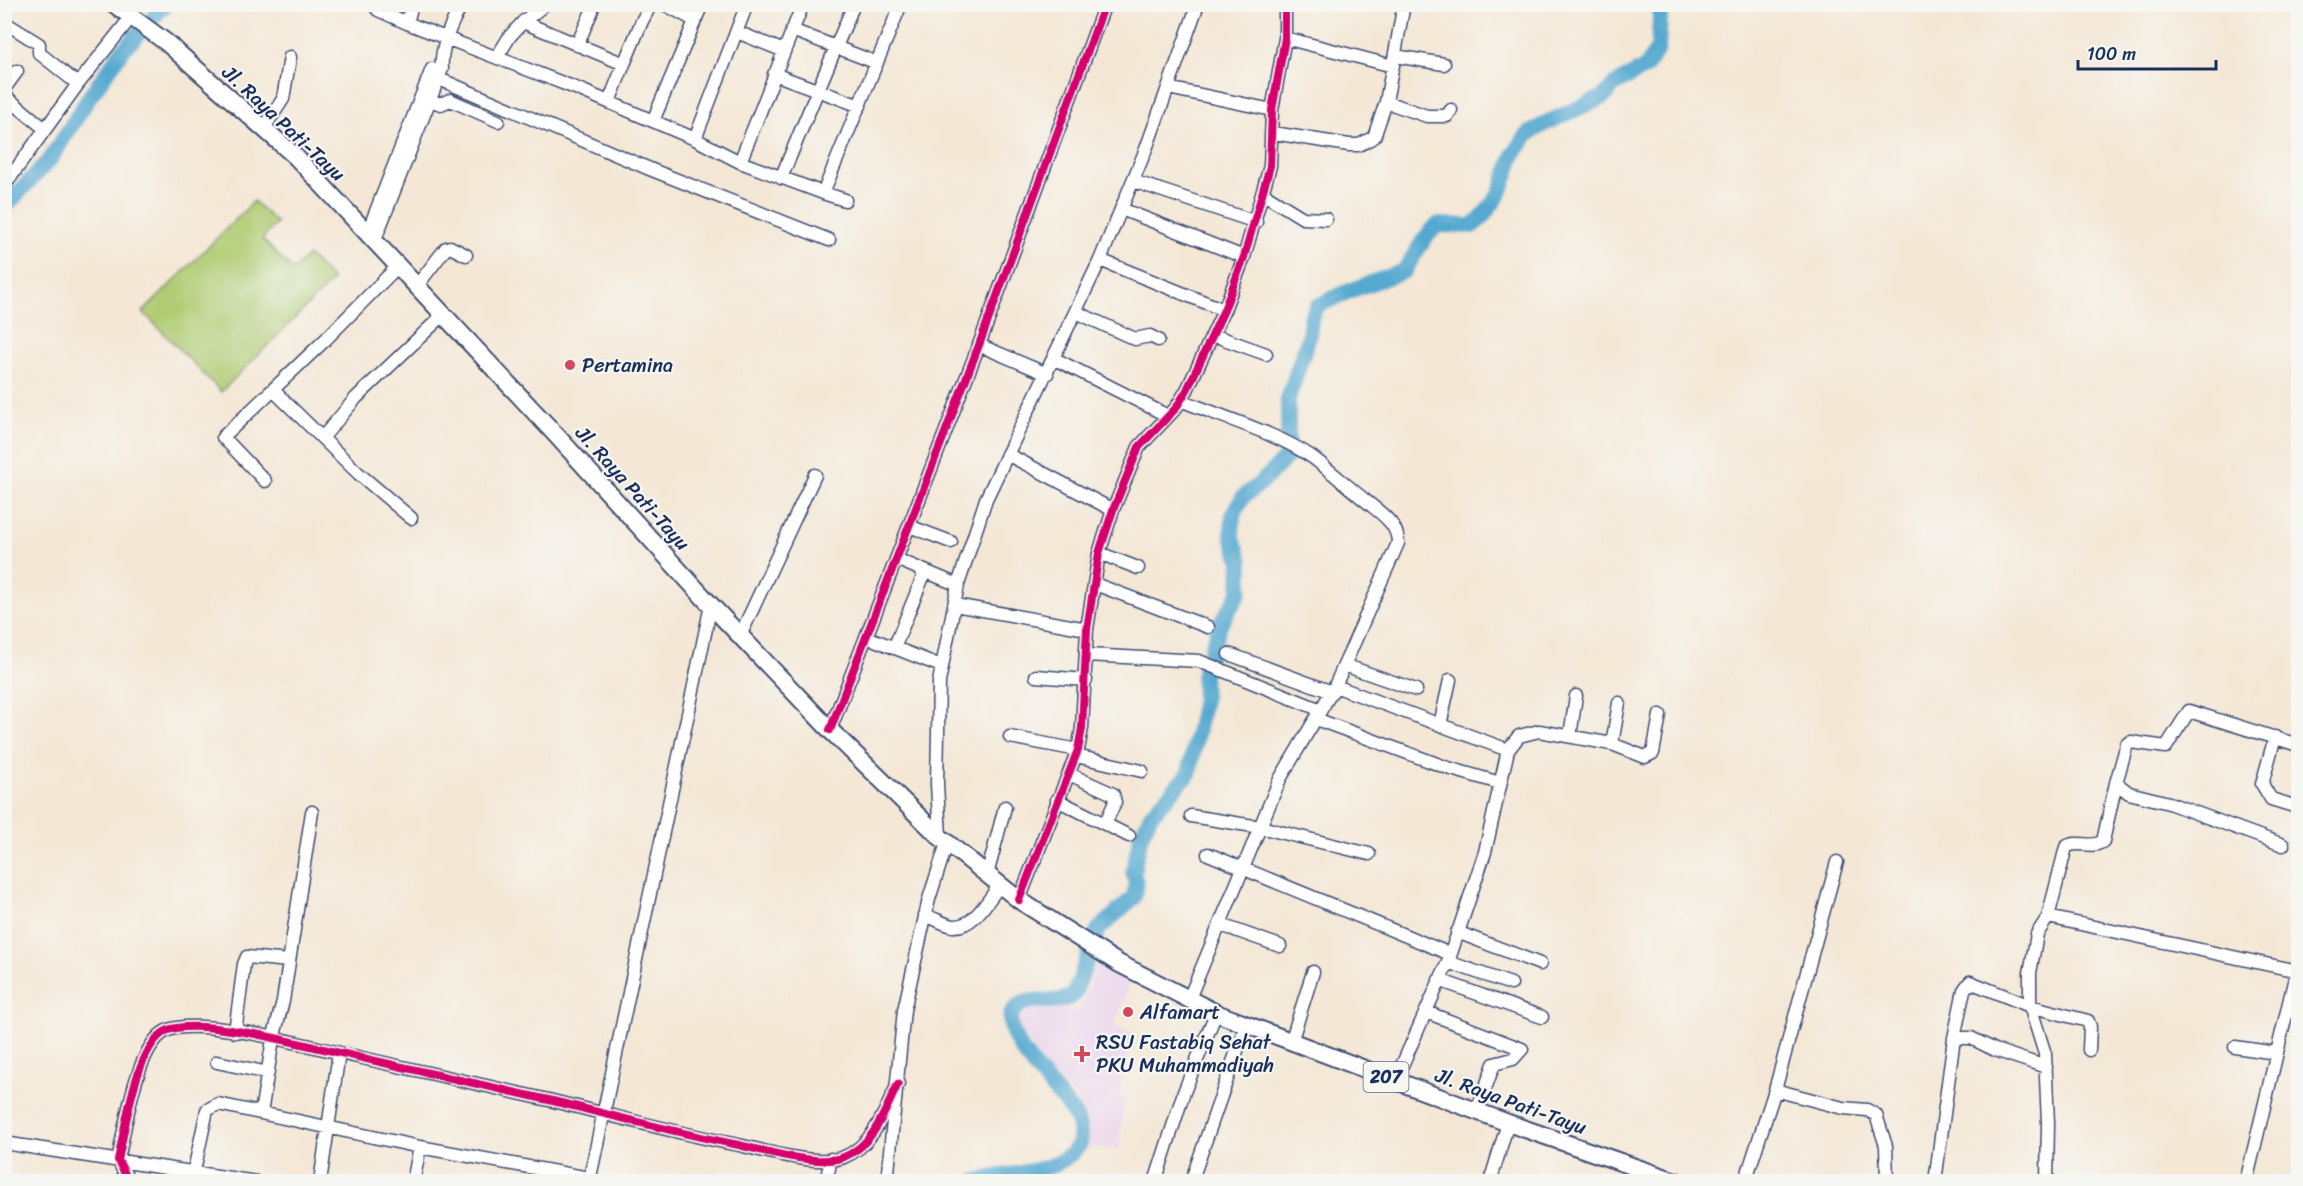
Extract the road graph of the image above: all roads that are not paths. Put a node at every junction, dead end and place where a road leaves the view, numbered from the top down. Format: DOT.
graph roads {
  1 [pos="114,4"];
  2 [pos="373,4"];
  3 [pos="412,4"];
  4 [pos="462,4"];
  5 [pos="544,4"];
  6 [pos="592,4"];
  7 [pos="651,4"];
  8 [pos="664,4"];
  9 [pos="702,4"];
  10 [pos="747,4"];
  11 [pos="803,4"];
  12 [pos="854,4"];
  13 [pos="901,4"];
  14 [pos="1105,4"];
  15 [pos="1198,4"];
  16 [pos="1285,4"];
  17 [pos="1404,4"];
  18 [pos="136,19"];
  19 [pos="694,20"];
  20 [pos="4,22"];
  21 [pos="407,22"];
  22 [pos="522,22"];
  23 [pos="792,30"];
  24 [pos="737,32"];
  25 [pos="448,38"];
  26 [pos="1285,38"];
  27 [pos="577,45"];
  28 [pos="836,46"];
  29 [pos="784,51"];
  30 [pos="290,57"];
  31 [pos="497,57"];
  32 [pos="1394,61"];
  33 [pos="877,63"];
  34 [pos="624,64"];
  35 [pos="1444,64"];
  36 [pos="17,71"];
  37 [pos="774,74"];
  38 [pos="434,77"];
  39 [pos="78,84"];
  40 [pos="1168,88"];
  41 [pos="4,89"];
  42 [pos="818,91"];
  43 [pos="4,95"];
  44 [pos="609,102"];
  45 [pos="1386,102"];
  46 [pos="425,106"];
  47 [pos="860,106"];
  48 [pos="1272,110"];
  49 [pos="1451,110"];
  50 [pos="498,121"];
  51 [pos="653,121"];
  52 [pos="264,128"];
  53 [pos="45,129"];
  54 [pos="1273,133"];
  55 [pos="695,139"];
  56 [pos="740,162"];
  57 [pos="781,178"];
  58 [pos="1132,181"];
  59 [pos="4,186"];
  60 [pos="823,193"];
  61 [pos="1264,194"];
  62 [pos="845,200"];
  63 [pos="1121,209"];
  64 [pos="1326,219"];
  65 [pos="1256,222"];
  66 [pos="371,238"];
  67 [pos="829,240"];
  68 [pos="466,255"];
  69 [pos="1244,257"];
  70 [pos="1100,260"];
  71 [pos="397,267"];
  72 [pos="416,287"];
  73 [pos="1224,310"];
  74 [pos="1076,312"];
  75 [pos="443,315"];
  76 [pos="1213,335"];
  77 [pos="1158,340"];
  78 [pos="979,345"];
  79 [pos="1266,354"];
  80 [pos="1055,359"];
  81 [pos="1047,374"];
  82 [pos="273,390"];
  83 [pos="1181,400"];
  84 [pos="1168,416"];
  85 [pos="323,437"];
  86 [pos="1008,454"];
  87 [pos="815,475"];
  88 [pos="265,482"];
  89 [pos="1113,510"];
  90 [pos="411,518"];
  91 [pos="909,526"];
  92 [pos="951,542"];
  93 [pos="1099,553"];
  94 [pos="896,559"];
  95 [pos="1138,568"];
  96 [pos="926,572"];
  97 [pos="1095,584"];
  98 [pos="958,585"];
  99 [pos="711,605"];
  100 [pos="955,605"];
  101 [pos="1208,627"];
  102 [pos="1088,629"];
  103 [pos="740,636"];
  104 [pos="867,637"];
  105 [pos="894,648"];
  106 [pos="1229,654"];
  107 [pos="1087,655"];
  108 [pos="1344,665"];
  109 [pos="942,666"];
  110 [pos="1036,676"];
  111 [pos="1086,680"];
  112 [pos="1450,680"];
  113 [pos="1334,689"];
  114 [pos="1416,690"];
  115 [pos="1576,696"];
  116 [pos="1619,703"];
  117 [pos="1319,715"];
  118 [pos="1660,715"];
  119 [pos="1440,725"];
  120 [pos="830,730"];
  121 [pos="1570,736"];
  122 [pos="1010,737"];
  123 [pos="2275,737"];
  124 [pos="1612,744"];
  125 [pos="2298,745"];
  126 [pos="1508,750"];
  127 [pos="1077,753"];
  128 [pos="1142,771"];
  129 [pos="1069,774"];
  130 [pos="1500,783"];
  131 [pos="2116,783"];
  132 [pos="1058,800"];
  133 [pos="1005,807"];
  134 [pos="2297,807"];
  135 [pos="312,812"];
  136 [pos="1191,816"];
  137 [pos="1105,824"];
  138 [pos="1260,827"];
  139 [pos="1129,836"];
  140 [pos="943,840"];
  141 [pos="2283,845"];
  142 [pos="1208,854"];
  143 [pos="1369,854"];
  144 [pos="1837,862"];
  145 [pos="1245,867"];
  146 [pos="994,880"];
  147 [pos="1019,900"];
  148 [pos="926,915"];
  149 [pos="2048,917"];
  150 [pos="1221,925"];
  151 [pos="1457,932"];
  152 [pos="1280,946"];
  153 [pos="1449,958"];
  154 [pos="289,961"];
  155 [pos="1540,964"];
  156 [pos="2298,969"];
  157 [pos="1313,972"];
  158 [pos="1439,980"];
  159 [pos="1511,984"];
  160 [pos="1188,1001"];
  161 [pos="2030,1006"];
  162 [pos="1426,1012"];
  163 [pos="1216,1013"];
  164 [pos="1542,1017"];
  165 [pos="1246,1025"];
  166 [pos="235,1032"];
  167 [pos="1954,1038"];
  168 [pos="273,1039"];
  169 [pos="1291,1042"];
  170 [pos="2235,1047"];
  171 [pos="2089,1050"];
  172 [pos="339,1053"];
  173 [pos="2276,1053"];
  174 [pos="217,1062"];
  175 [pos="2046,1067"];
  176 [pos="268,1072"];
  177 [pos="1395,1081"];
  178 [pos="898,1084"];
  179 [pos="1775,1090"];
  180 [pos="1477,1111"];
  181 [pos="261,1113"];
  182 [pos="603,1114"];
  183 [pos="1508,1123"];
  184 [pos="327,1126"];
  185 [pos="4,1143"];
  186 [pos="420,1147"];
  187 [pos="831,1159"];
  188 [pos="118,1160"];
  189 [pos="194,1171"];
  190 [pos="589,1180"];
  191 [pos="129,1182"];
  192 [pos="256,1182"];
  193 [pos="320,1182"];
  194 [pos="413,1182"];
  195 [pos="826,1182"];
  196 [pos="886,1182"];
  197 [pos="1155,1182"];
  198 [pos="1191,1182"];
  199 [pos="1490,1182"];
  200 [pos="1678,1182"];
  201 [pos="1744,1182"];
  202 [pos="1887,1182"];
  203 [pos="1935,1182"];
  204 [pos="2046,1182"];
  205 [pos="2246,1182"];
  1 -- 18 [label="main road"];
  2 -- 21 [label="street"];
  3 -- 21 [label="street"];
  4 -- 25 [label="street"];
  5 -- 22 [label="street"];
  6 -- 27 [label="street"];
  7 -- 34 [label="street"];
  8 -- 19 [label="street"];
  9 -- 19 [label="street"];
  10 -- 24 [label="street"];
  11 -- 23 [label="street"];
  12 -- 28 [label="street"];
  13 -- 33 [label="street"];
  14 -- 78 [label="street"];
  15 -- 40 [label="street"];
  16 -- 26 [label="street"];
  17 -- 32 [label="street"];
  18 -- 39 [label="street"];
  18 -- 52 [label="main road, Jl. Raya Pati-Tayu"];
  19 -- 51 [label="street"];
  20 -- 39 [label="street"];
  21 -- 25 [label="street"];
  22 -- 27 [label="street"];
  22 -- 31 [label="street"];
  23 -- 28 [label="street"];
  23 -- 29 [label="street"];
  24 -- 29 [label="street"];
  24 -- 55 [label="street"];
  25 -- 31 [label="street"];
  25 -- 38 [label="street"];
  26 -- 32 [label="street"];
  26 -- 48 [label="street"];
  27 -- 34 [label="street"];
  28 -- 33 [label="street"];
  28 -- 42 [label="street"];
  29 -- 37 [label="street"];
  30 -- 52 [label="street"];
  31 -- 44 [label="street"];
  32 -- 35 [label="street"];
  32 -- 45 [label="street"];
  33 -- 47 [label="street"];
  34 -- 44 [label="street"];
  36 -- 41 [label="street"];
  37 -- 42 [label="street"];
  37 -- 56 [label="street"];
  38 -- 46 [label="street"];
  38 -- 67 [label="street"];
  39 -- 53 [label="street"];
  40 -- 48 [label="street"];
  40 -- 58 [label="street"];
  42 -- 47 [label="street"];
  42 -- 57 [label="street"];
  43 -- 53 [label="street"];
  44 -- 51 [label="street"];
  45 -- 49 [label="street"];
  45 -- 54 [label="street"];
  46 -- 50 [label="street"];
  46 -- 66 [label="street"];
  47 -- 60 [label="street"];
  48 -- 54 [label="street"];
  51 -- 55 [label="street"];
  52 -- 66 [label="main road, Jl. Raya Pati-Tayu"];
  53 -- 59 [label="street"];
  54 -- 61 [label="street"];
  55 -- 56 [label="street"];
  56 -- 57 [label="street"];
  57 -- 60 [label="street"];
  58 -- 63 [label="street"];
  58 -- 65 [label="street"];
  60 -- 62 [label="street"];
  61 -- 64 [label="street"];
  61 -- 65 [label="street"];
  63 -- 69 [label="street"];
  63 -- 70 [label="street"];
  65 -- 69 [label="street"];
  66 -- 71 [label="main road, Jl. Raya Pati-Tayu"];
  68 -- 72 [label="street"];
  69 -- 73 [label="street"];
  70 -- 73 [label="street"];
  70 -- 74 [label="street"];
  71 -- 72 [label="main road, Jl. Raya Pati-Tayu"];
  71 -- 82 [label="street"];
  72 -- 75 [label="main road, Jl. Raya Pati-Tayu"];
  73 -- 76 [label="street"];
  74 -- 77 [label="street"];
  74 -- 80 [label="street"];
  75 -- 85 [label="street"];
  75 -- 99 [label="main road, Jl. Raya Pati-Tayu"];
  76 -- 79 [label="street"];
  76 -- 83 [label="street"];
  78 -- 81 [label="street"];
  78 -- 91 [label="street"];
  80 -- 81 [label="street"];
  80 -- 84 [label="street"];
  81 -- 86 [label="street"];
  82 -- 85 [label="street"];
  82 -- 88 [label="street"];
  83 -- 84 [label="street"];
  83 -- 108 [label="street"];
  84 -- 89 [label="street"];
  85 -- 90 [label="street"];
  86 -- 89 [label="street"];
  86 -- 98 [label="street"];
  87 -- 103 [label="street"];
  89 -- 93 [label="street"];
  91 -- 92 [label="street"];
  91 -- 94 [label="street"];
  93 -- 95 [label="street"];
  93 -- 97 [label="street"];
  94 -- 96 [label="street"];
  94 -- 104 [label="street"];
  96 -- 98 [label="street"];
  96 -- 105 [label="street"];
  97 -- 101 [label="street"];
  97 -- 102 [label="street"];
  98 -- 100 [label="street"];
  99 -- 103 [label="main road, Jl. Raya Pati-Tayu"];
  99 -- 182 [label="street"];
  100 -- 102 [label="street"];
  100 -- 109 [label="street"];
  102 -- 107 [label="street"];
  103 -- 120 [label="main road, Jl. Raya Pati-Tayu"];
  104 -- 105 [label="street"];
  104 -- 120 [label="street"];
  105 -- 109 [label="street"];
  106 -- 113 [label="street"];
  107 -- 111 [label="street"];
  107 -- 117 [label="street"];
  108 -- 113 [label="street"];
  108 -- 114 [label="street"];
  109 -- 140 [label="street"];
  110 -- 111 [label="street"];
  111 -- 127 [label="street"];
  112 -- 119 [label="street"];
  113 -- 117 [label="street"];
  113 -- 119 [label="street"];
  115 -- 121 [label="street"];
  116 -- 124 [label="street"];
  117 -- 130 [label="street"];
  117 -- 138 [label="street"];
  118 -- 124 [label="street"];
  119 -- 126 [label="street"];
  120 -- 140 [label="main road, Jl. Raya Pati-Tayu"];
  121 -- 124 [label="street"];
  121 -- 126 [label="street"];
  122 -- 127 [label="street"];
  123 -- 125 [label="street"];
  123 -- 131 [label="street"];
  123 -- 134 [label="street"];
  126 -- 130 [label="street"];
  127 -- 128 [label="street"];
  127 -- 129 [label="street"];
  129 -- 132 [label="street"];
  129 -- 137 [label="street"];
  130 -- 151 [label="street"];
  131 -- 141 [label="street"];
  131 -- 149 [label="street"];
  132 -- 137 [label="street"];
  132 -- 147 [label="street"];
  133 -- 146 [label="street"];
  135 -- 154 [label="street"];
  136 -- 138 [label="street"];
  137 -- 139 [label="street"];
  138 -- 143 [label="street"];
  138 -- 145 [label="street"];
  140 -- 146 [label="main road, Jl. Raya Pati-Tayu"];
  140 -- 148 [label="street"];
  142 -- 145 [label="street"];
  144 -- 179 [label="street"];
  145 -- 150 [label="street"];
  145 -- 153 [label="street"];
  146 -- 147 [label="main road, Jl. Raya Pati-Tayu"];
  146 -- 148 [label="street"];
  147 -- 160 [label="main road, Jl. Raya Pati-Tayu / 207"];
  148 -- 178 [label="street"];
  149 -- 156 [label="street"];
  149 -- 161 [label="street"];
  150 -- 152 [label="street"];
  150 -- 160 [label="street"];
  151 -- 153 [label="street"];
  151 -- 155 [label="street"];
  153 -- 158 [label="street"];
  153 -- 159 [label="street"];
  154 -- 166 [label="street"];
  154 -- 168 [label="street"];
  156 -- 173 [label="street"];
  157 -- 169 [label="street"];
  158 -- 162 [label="street"];
  158 -- 164 [label="street"];
  160 -- 163 [label="main road, Jl. Raya Pati-Tayu / 207"];
  161 -- 167 [label="street"];
  161 -- 171 [label="street"];
  161 -- 175 [label="street"];
  162 -- 177 [label="street"];
  162 -- 180 [label="street"];
  163 -- 165 [label="main road, Jl. Raya Pati-Tayu / 207"];
  163 -- 197 [label="street"];
  165 -- 169 [label="main road, Jl. Raya Pati-Tayu / 207"];
  165 -- 198 [label="street"];
  166 -- 168 [label="street"];
  166 -- 188 [label="street"];
  167 -- 175 [label="street"];
  167 -- 203 [label="street"];
  168 -- 172 [label="street"];
  168 -- 176 [label="street"];
  169 -- 177 [label="main road, Jl. Raya Pati-Tayu / 207"];
  170 -- 173 [label="street"];
  172 -- 182 [label="street"];
  172 -- 184 [label="street"];
  173 -- 205 [label="street"];
  174 -- 176 [label="street"];
  175 -- 204 [label="street"];
  176 -- 181 [label="street"];
  177 -- 180 [label="main road, Jl. Raya Pati-Tayu / 207"];
  178 -- 187 [label="street"];
  178 -- 196 [label="street"];
  179 -- 201 [label="street"];
  179 -- 202 [label="street"];
  180 -- 183 [label="main road, Jl. Raya Pati-Tayu / 207"];
  181 -- 184 [label="street"];
  181 -- 189 [label="street"];
  182 -- 187 [label="street"];
  182 -- 190 [label="street"];
  183 -- 199 [label="street"];
  183 -- 200 [label="main road, Jl. Raya Pati-Tayu / 207"];
  184 -- 186 [label="street"];
  184 -- 193 [label="street"];
  185 -- 188 [label="street"];
  186 -- 190 [label="street"];
  186 -- 194 [label="street"];
  187 -- 195 [label="street"];
  188 -- 189 [label="street"];
  188 -- 191 [label="street"];
  189 -- 192 [label="street"];
}
